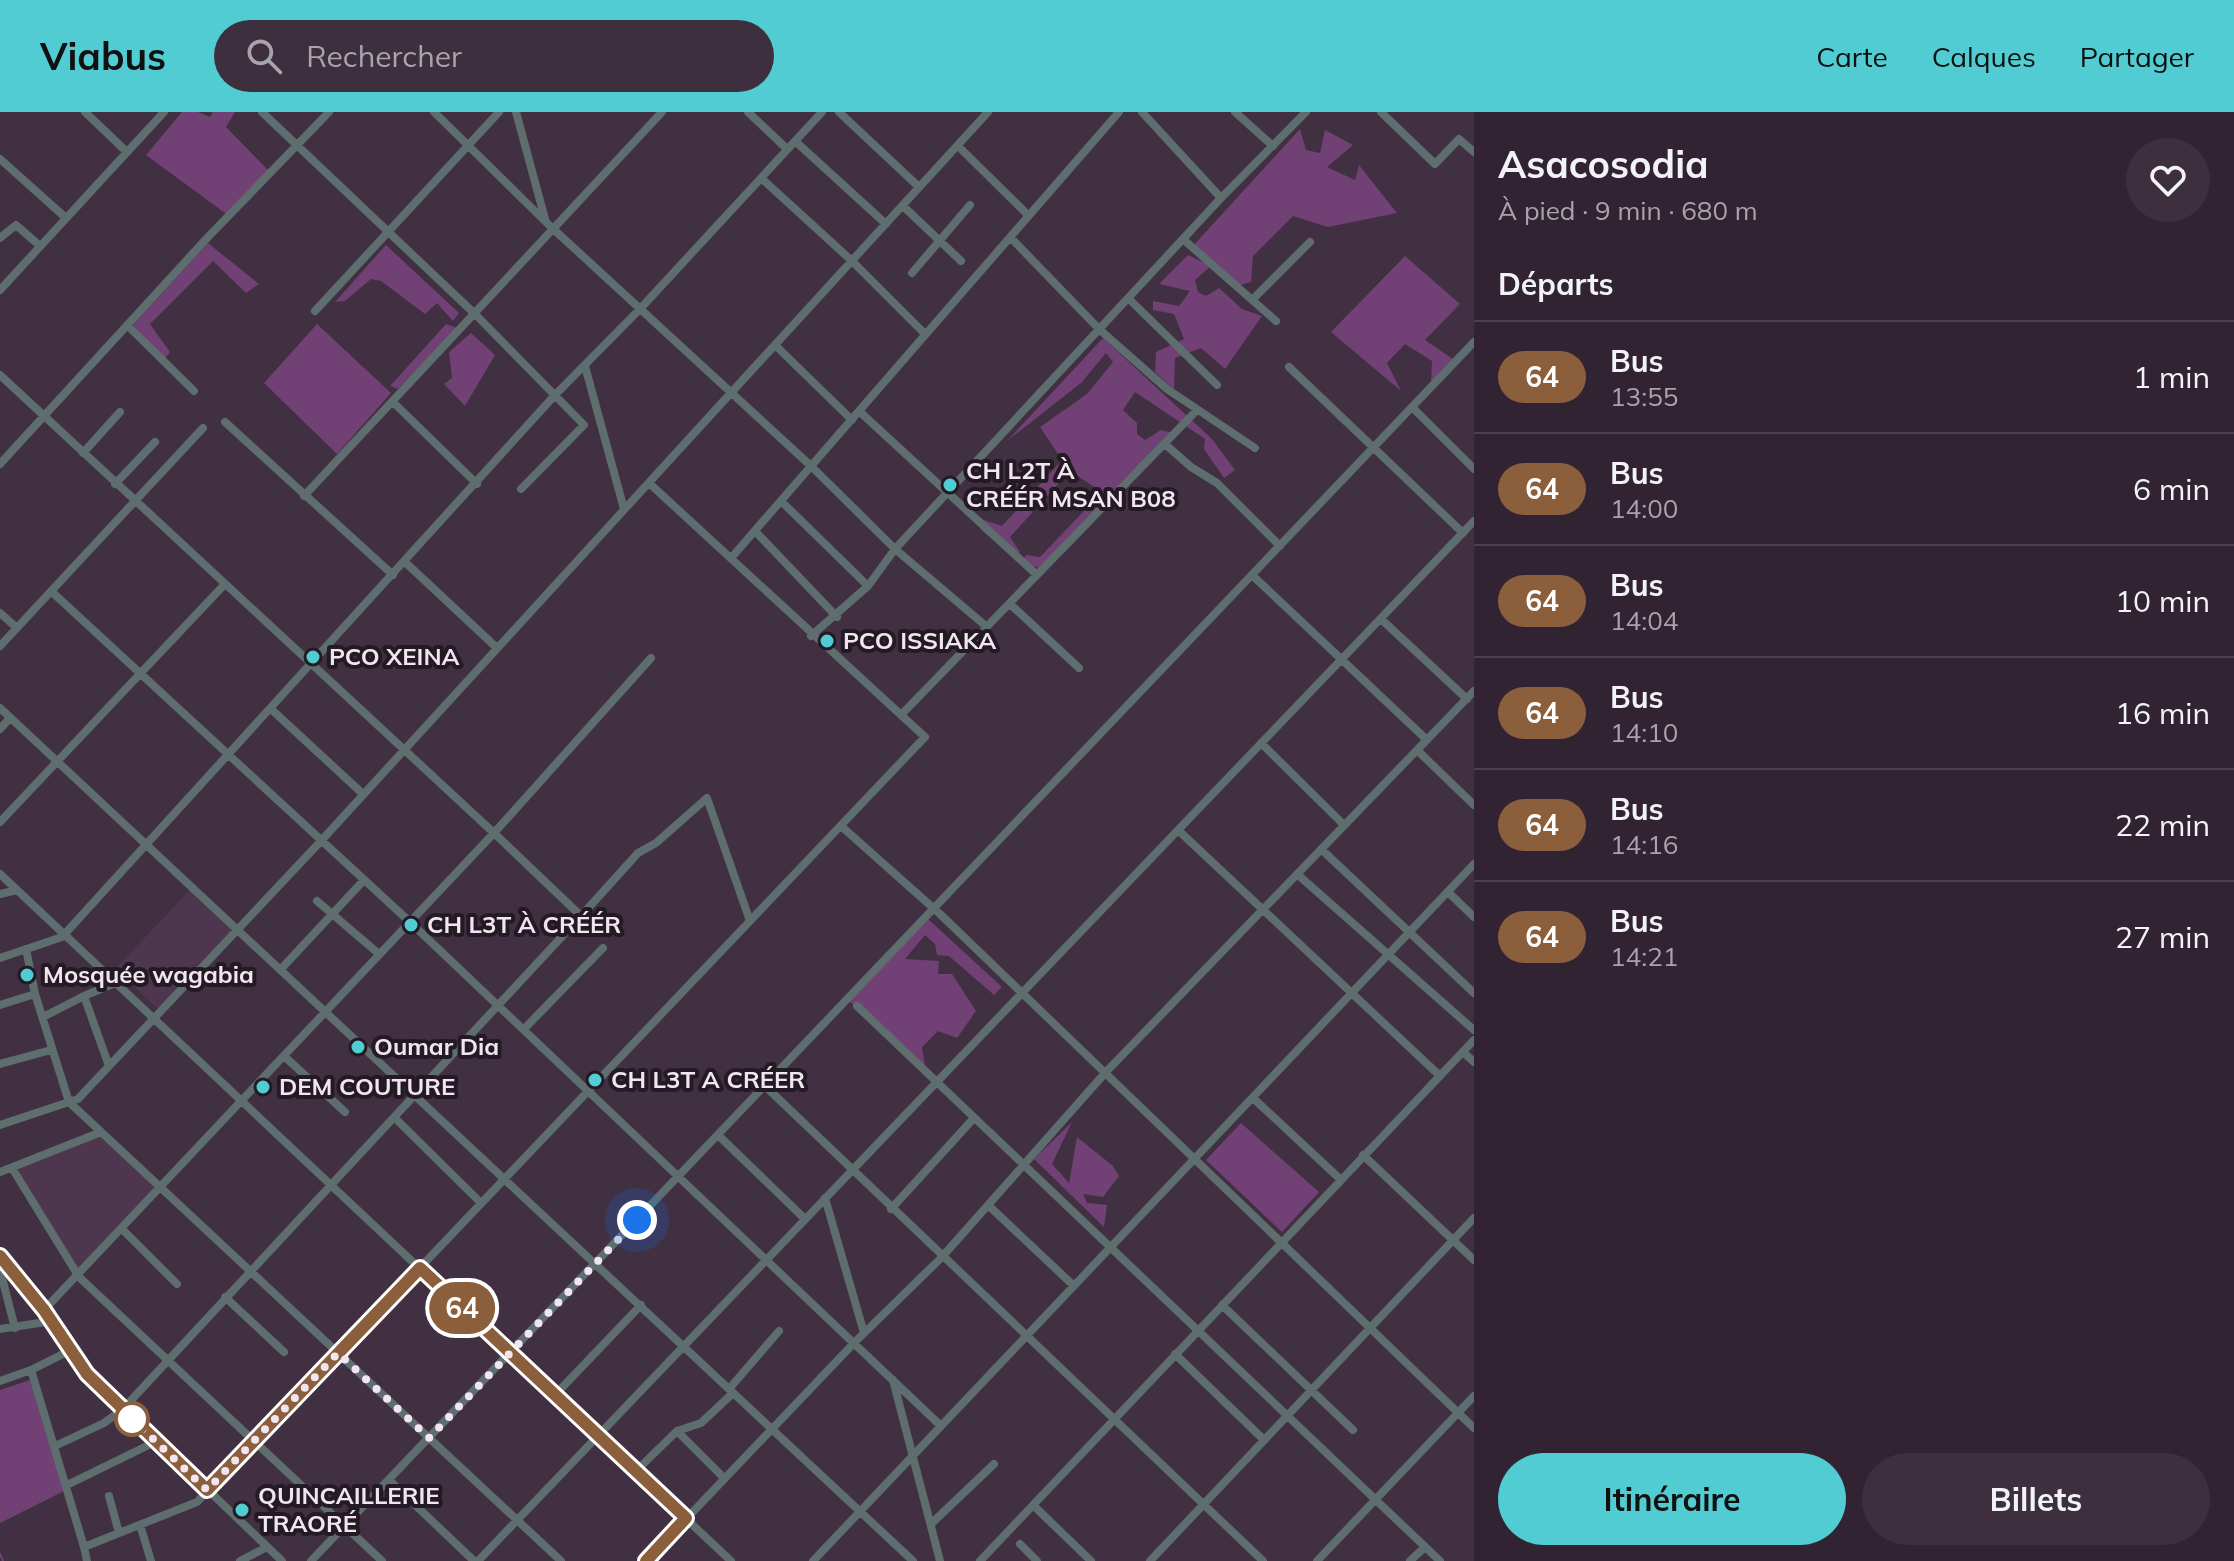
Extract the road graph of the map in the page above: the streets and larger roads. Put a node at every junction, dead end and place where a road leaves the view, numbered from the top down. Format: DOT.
graph roads {
  1 [pos="85,112"];
  2 [pos="262,112"];
  3 [pos="329,112"];
  4 [pos="434,112"];
  5 [pos="499,112"];
  6 [pos="516,112"];
  7 [pos="662,112"];
  8 [pos="748,112"];
  9 [pos="822,112"];
  10 [pos="839,112"];
  11 [pos="988,112"];
  12 [pos="1119,112"];
  13 [pos="1142,112"];
  14 [pos="1235,112"];
  15 [pos="1306,112"];
  16 [pos="1381,112"];
  17 [pos="162,113"];
  18 [pos="795,141"];
  19 [pos="297,146"];
  20 [pos="468,146"];
  21 [pos="958,146"];
  22 [pos="1273,146"];
  23 [pos="787,149"];
  24 [pos="127,152"];
  25 [pos="1474,152"];
  26 [pos="0,159"];
  27 [pos="761,178"];
  28 [pos="919,187"];
  29 [pos="1221,198"];
  30 [pos="970,205"];
  31 [pos="903,206"];
  32 [pos="1028,215"];
  33 [pos="66,218"];
  34 [pos="546,223"];
  35 [pos="886,224"];
  36 [pos="554,228"];
  37 [pos="387,233"];
  38 [pos="1010,237"];
  39 [pos="0,238"];
  40 [pos="939,240"];
  41 [pos="1184,240"];
  42 [pos="1310,242"];
  43 [pos="40,246"];
  44 [pos="852,261"];
  45 [pos="961,261"];
  46 [pos="912,273"];
  47 [pos="0,290"];
  48 [pos="1129,299"];
  49 [pos="1252,300"];
  50 [pos="640,309"];
  51 [pos="315,311"];
  52 [pos="476,315"];
  53 [pos="1276,321"];
  54 [pos="127,325"];
  55 [pos="1100,330"];
  56 [pos="925,334"];
  57 [pos="1473,344"];
  58 [pos="775,345"];
  59 [pos="585,366"];
  60 [pos="1289,367"];
  61 [pos="0,375"];
  62 [pos="1217,385"];
  63 [pos="194,391"];
  64 [pos="732,392"];
  65 [pos="555,395"];
  66 [pos="394,403"];
  67 [pos="1412,407"];
  68 [pos="1197,410"];
  69 [pos="859,411"];
  70 [pos="120,412"];
  71 [pos="43,416"];
  72 [pos="852,420"];
  73 [pos="225,422"];
  74 [pos="203,428"];
  75 [pos="155,442"];
  76 [pos="1165,444"];
  77 [pos="1374,447"];
  78 [pos="1255,448"];
  79 [pos="83,453"];
  80 [pos="0,464"];
  81 [pos="811,466"];
  82 [pos="1474,469"];
  83 [pos="649,483"];
  84 [pos="115,484"];
  85 [pos="477,484"];
  86 [pos="521,489"];
  87 [pos="949,494"];
  88 [pos="304,496"];
  89 [pos="134,501"];
  90 [pos="781,501"];
  91 [pos="624,509"];
  92 [pos="1474,521"];
  93 [pos="755,531"];
  94 [pos="1463,533"];
  95 [pos="1280,546"];
  96 [pos="895,549"];
  97 [pos="732,557"];
  98 [pos="405,562"];
  99 [pos="393,575"];
  100 [pos="1037,575"];
  101 [pos="1252,575"];
  102 [pos="223,586"];
  103 [pos="868,586"];
  104 [pos="52,592"];
  105 [pos="1010,604"];
  106 [pos="0,613"];
  107 [pos="837,617"];
  108 [pos="1381,619"];
  109 [pos="987,627"];
  110 [pos="17,628"];
  111 [pos="811,636"];
  112 [pos="0,646"];
  113 [pos="497,648"];
  114 [pos="651,658"];
  115 [pos="1342,659"];
  116 [pos="312,665"];
  117 [pos="1079,668"];
  118 [pos="141,674"];
  119 [pos="1474,691"];
  120 [pos="1467,699"];
  121 [pos="0,708"];
  122 [pos="271,709"];
  123 [pos="901,715"];
  124 [pos="10,718"];
  125 [pos="0,729"];
  126 [pos="1427,740"];
  127 [pos="1261,743"];
  128 [pos="404,750"];
  129 [pos="1417,750"];
  130 [pos="228,755"];
  131 [pos="58,762"];
  132 [pos="363,794"];
  133 [pos="1474,805"];
  134 [pos="0,822"];
  135 [pos="1344,825"];
  136 [pos="841,826"];
  137 [pos="1178,830"];
  138 [pos="494,833"];
  139 [pos="320,842"];
  140 [pos="147,845"];
  141 [pos="1321,849"];
  142 [pos="1474,864"];
  143 [pos="0,874"];
  144 [pos="1297,874"];
  145 [pos="364,880"];
  146 [pos="17,890"];
  147 [pos="1448,892"];
  148 [pos="0,894"];
  149 [pos="317,901"];
  150 [pos="934,908"];
  151 [pos="1263,910"];
  152 [pos="333,913"];
  153 [pos="581,916"];
  154 [pos="1474,917"];
  155 [pos="750,921"];
  156 [pos="410,922"];
  157 [pos="238,929"];
  158 [pos="1409,932"];
  159 [pos="64,934"];
  160 [pos="603,948"];
  161 [pos="26,949"];
  162 [pos="379,954"];
  163 [pos="1388,955"];
  164 [pos="0,958"];
  165 [pos="281,969"];
  166 [pos="115,983"];
  167 [pos="1022,993"];
  168 [pos="1352,993"];
  169 [pos="1474,993"];
  170 [pos="35,994"];
  171 [pos="84,996"];
  172 [pos="0,1005"];
  173 [pos="499,1006"];
  174 [pos="857,1006"];
  175 [pos="326,1011"];
  176 [pos="43,1017"];
  177 [pos="154,1018"];
  178 [pos="524,1029"];
  179 [pos="1474,1030"];
  180 [pos="1474,1040"];
  181 [pos="51,1050"];
  182 [pos="1463,1052"];
  183 [pos="284,1056"];
  184 [pos="1474,1062"];
  185 [pos="0,1064"];
  186 [pos="109,1066"];
  187 [pos="1105,1073"];
  188 [pos="1439,1075"];
  189 [pos="937,1082"];
  190 [pos="765,1086"];
  191 [pos="588,1091"];
  192 [pos="417,1096"];
  193 [pos="1253,1098"];
  194 [pos="69,1102"];
  195 [pos="243,1102"];
  196 [pos="345,1112"];
  197 [pos="974,1118"];
  198 [pos="396,1119"];
  199 [pos="0,1125"];
  200 [pos="101,1132"];
  201 [pos="718,1135"];
  202 [pos="1363,1155"];
  203 [pos="1196,1158"];
  204 [pos="1024,1165"];
  205 [pos="12,1168"];
  206 [pos="0,1172"];
  207 [pos="851,1172"];
  208 [pos="678,1176"];
  209 [pos="505,1178"];
  210 [pos="1340,1179"];
  211 [pos="332,1186"];
  212 [pos="160,1187"];
  213 [pos="825,1198"];
  214 [pos="481,1203"];
  215 [pos="988,1205"];
  216 [pos="891,1209"];
  217 [pos="1474,1218"];
  218 [pos="805,1219"];
  219 [pos="123,1230"];
  220 [pos="1453,1240"];
  221 [pos="1282,1241"];
  222 [pos="1110,1248"];
  223 [pos="0,1256"];
  224 [pos="942,1257"];
  225 [pos="767,1260"];
  226 [pos="1474,1260"];
  227 [pos="596,1263"];
  228 [pos="420,1268"];
  229 [pos="0,1270"];
  230 [pos="251,1272"];
  231 [pos="79,1277"];
  232 [pos="177,1284"];
  233 [pos="1074,1286"];
  234 [pos="225,1297"];
  235 [pos="641,1305"];
  236 [pos="1222,1305"];
  237 [pos="44,1310"];
  238 [pos="52,1321"];
  239 [pos="15,1328"];
  240 [pos="1371,1328"];
  241 [pos="0,1329"];
  242 [pos="779,1331"];
  243 [pos="1197,1331"];
  244 [pos="864,1333"];
  245 [pos="1026,1337"];
  246 [pos="854,1343"];
  247 [pos="684,1346"];
  248 [pos="71,1350"];
  249 [pos="284,1352"];
  250 [pos="338,1353"];
  251 [pos="510,1353"];
  252 [pos="1175,1354"];
  253 [pos="168,1359"];
  254 [pos="31,1370"];
  255 [pos="893,1380"];
  256 [pos="0,1381"];
  257 [pos="1311,1390"];
  258 [pos="731,1391"];
  259 [pos="555,1395"];
  260 [pos="1474,1396"];
  261 [pos="122,1410"];
  262 [pos="1458,1412"];
  263 [pos="1287,1416"];
  264 [pos="1114,1420"];
  265 [pos="941,1426"];
  266 [pos="1474,1428"];
  267 [pos="772,1429"];
  268 [pos="1353,1430"];
  269 [pos="677,1431"];
  270 [pos="598,1436"];
  271 [pos="429,1438"];
  272 [pos="1264,1440"];
  273 [pos="155,1442"];
  274 [pos="254,1442"];
  275 [pos="55,1446"];
  276 [pos="914,1455"];
  277 [pos="994,1464"];
  278 [pos="636,1471"];
  279 [pos="724,1478"];
  280 [pos="389,1480"];
  281 [pos="67,1485"];
  282 [pos="207,1490"];
  283 [pos="109,1496"];
  284 [pos="1375,1500"];
  285 [pos="1033,1505"];
  286 [pos="1203,1505"];
  287 [pos="860,1512"];
  288 [pos="686,1518"];
  289 [pos="517,1520"];
  290 [pos="931,1524"];
  291 [pos="140,1525"];
  292 [pos="345,1526"];
  293 [pos="119,1533"];
  294 [pos="1020,1544"];
  295 [pos="84,1547"];
  296 [pos="267,1547"];
  297 [pos="1425,1547"];
  298 [pos="87,1561"];
  299 [pos="151,1561"];
  300 [pos="240,1561"];
  301 [pos="282,1561"];
  302 [pos="311,1561"];
  303 [pos="382,1561"];
  304 [pos="476,1561"];
  305 [pos="561,1561"];
  306 [pos="646,1561"];
  307 [pos="731,1561"];
  308 [pos="813,1561"];
  309 [pos="913,1561"];
  310 [pos="940,1561"];
  311 [pos="980,1561"];
  312 [pos="1037,1561"];
  313 [pos="1091,1561"];
  314 [pos="1150,1561"];
  315 [pos="1263,1561"];
  316 [pos="1317,1561"];
  317 [pos="1410,1561"];
  318 [pos="1440,1561"];
  1 -- 24 [label="street"];
  2 -- 19 [label="street"];
  3 -- 19 [label="street"];
  4 -- 20 [label="street"];
  5 -- 20 [label="street"];
  6 -- 34 [label="street"];
  7 -- 36 [label="street"];
  8 -- 23 [label="street"];
  9 -- 18 [label="street"];
  10 -- 28 [label="street"];
  11 -- 21 [label="street"];
  12 -- 32 [label="street"];
  13 -- 29 [label="street"];
  14 -- 22 [label="street"];
  15 -- 22 [label="street"];
  16 -- 25 [label="street"];
  17 -- 24 [label="street"];
  18 -- 23 [label="street"];
  18 -- 35 [label="street"];
  19 -- 37 [label="street"];
  19 -- 54 [label="street"];
  20 -- 34 [label="street"];
  20 -- 37 [label="street"];
  21 -- 28 [label="street"];
  21 -- 32 [label="street"];
  22 -- 29 [label="street"];
  23 -- 27 [label="street"];
  24 -- 33 [label="street"];
  26 -- 33 [label="street"];
  27 -- 44 [label="street"];
  27 -- 50 [label="street"];
  28 -- 31 [label="street"];
  29 -- 41 [label="street"];
  30 -- 40 [label="street"];
  31 -- 35 [label="street"];
  31 -- 40 [label="street"];
  32 -- 38 [label="street"];
  33 -- 43 [label="street"];
  34 -- 36 [label="street"];
  35 -- 44 [label="street"];
  36 -- 50 [label="street"];
  36 -- 52 [label="street"];
  37 -- 51 [label="street"];
  37 -- 52 [label="street"];
  38 -- 55 [label="street"];
  38 -- 56 [label="street"];
  39 -- 43 [label="street"];
  40 -- 45 [label="street"];
  40 -- 46 [label="street"];
  41 -- 48 [label="street"];
  41 -- 49 [label="street"];
  42 -- 49 [label="street"];
  43 -- 47 [label="street"];
  44 -- 56 [label="street"];
  44 -- 58 [label="street"];
  48 -- 55 [label="street"];
  48 -- 62 [label="street"];
  49 -- 53 [label="street"];
  50 -- 59 [label="street"];
  50 -- 64 [label="street"];
  52 -- 65 [label="street"];
  52 -- 66 [label="street"];
  54 -- 63 [label="street"];
  54 -- 71 [label="street"];
  55 -- 68 [label="street"];
  55 -- 87 [label="street"];
  56 -- 69 [label="street"];
  57 -- 67 [label="street"];
  58 -- 64 [label="street"];
  58 -- 72 [label="street"];
  59 -- 65 [label="street"];
  59 -- 91 [label="street"];
  60 -- 77 [label="street"];
  61 -- 71 [label="street"];
  64 -- 81 [label="street"];
  64 -- 83 [label="street"];
  65 -- 85 [label="street"];
  65 -- 86 [label="street"];
  66 -- 85 [label="street"];
  66 -- 88 [label="street"];
  67 -- 77 [label="street"];
  67 -- 82 [label="street"];
  68 -- 76 [label="street"];
  68 -- 78 [label="street"];
  69 -- 72 [label="street"];
  69 -- 87 [label="street"];
  70 -- 79 [label="street"];
  71 -- 79 [label="street"];
  71 -- 80 [label="street"];
  72 -- 81 [label="street"];
  73 -- 88 [label="street"];
  74 -- 89 [label="street"];
  75 -- 84 [label="street"];
  76 -- 95 [label="street"];
  76 -- 100 [label="street"];
  77 -- 94 [label="street"];
  77 -- 95 [label="street"];
  79 -- 84 [label="street"];
  81 -- 90 [label="street"];
  81 -- 96 [label="street"];
  83 -- 91 [label="street"];
  83 -- 97 [label="street"];
  84 -- 89 [label="street"];
  85 -- 98 [label="street"];
  87 -- 96 [label="street"];
  87 -- 100 [label="street"];
  88 -- 99 [label="street"];
  89 -- 102 [label="street"];
  89 -- 104 [label="street"];
  90 -- 93 [label="street"];
  90 -- 103 [label="street"];
  91 -- 113 [label="street"];
  92 -- 94 [label="street"];
  93 -- 97 [label="street"];
  93 -- 107 [label="street"];
  94 -- 108 [label="street"];
  95 -- 101 [label="street"];
  96 -- 103 [label="street"];
  96 -- 109 [label="street"];
  97 -- 111 [label="street"];
  98 -- 99 [label="street"];
  98 -- 113 [label="street"];
  99 -- 116 [label="street"];
  100 -- 105 [label="street"];
  101 -- 115 [label="street"];
  101 -- 150 [label="street"];
  102 -- 116 [label="street"];
  102 -- 118 [label="street"];
  103 -- 107 [label="street"];
  104 -- 110 [label="street"];
  104 -- 118 [label="street"];
  105 -- 109 [label="street"];
  105 -- 117 [label="street"];
  106 -- 110 [label="street"];
  107 -- 111 [label="street"];
  108 -- 115 [label="street"];
  108 -- 120 [label="street"];
  109 -- 123 [label="street"];
  110 -- 112 [label="street"];
  111 -- 123 [label="street"];
  113 -- 128 [label="street"];
  114 -- 138 [label="street"];
  115 -- 126 [label="street"];
  115 -- 127 [label="street"];
  116 -- 122 [label="street"];
  116 -- 128 [label="street"];
  118 -- 130 [label="street"];
  118 -- 131 [label="street"];
  119 -- 120 [label="street"];
  120 -- 126 [label="street"];
  121 -- 124 [label="street"];
  122 -- 130 [label="street"];
  122 -- 132 [label="street"];
  123 -- 136 [label="street"];
  124 -- 125 [label="street"];
  124 -- 131 [label="street"];
  126 -- 129 [label="street"];
  127 -- 135 [label="street"];
  127 -- 137 [label="street"];
  128 -- 132 [label="street"];
  128 -- 138 [label="street"];
  129 -- 133 [label="street"];
  129 -- 135 [label="street"];
  130 -- 139 [label="street"];
  130 -- 140 [label="street"];
  131 -- 134 [label="street"];
  131 -- 140 [label="street"];
  132 -- 139 [label="street"];
  135 -- 141 [label="street"];
  136 -- 150 [label="street"];
  136 -- 155 [label="street"];
  137 -- 151 [label="street"];
  137 -- 167 [label="street"];
  138 -- 153 [label="street"];
  138 -- 156 [label="street"];
  139 -- 145 [label="street"];
  139 -- 157 [label="street"];
  140 -- 157 [label="street"];
  140 -- 159 [label="street"];
  141 -- 144 [label="street"];
  141 -- 158 [label="street"];
  142 -- 147 [label="street"];
  143 -- 146 [label="street"];
  144 -- 151 [label="street"];
  144 -- 163 [label="street"];
  145 -- 152 [label="street"];
  145 -- 156 [label="street"];
  146 -- 148 [label="street"];
  146 -- 159 [label="street"];
  147 -- 154 [label="street"];
  147 -- 158 [label="street"];
  149 -- 152 [label="street"];
  150 -- 167 [label="street"];
  150 -- 190 [label="street"];
  151 -- 168 [label="street"];
  151 -- 187 [label="street"];
  152 -- 162 [label="street"];
  152 -- 165 [label="street"];
  153 -- 155 [label="street"];
  153 -- 173 [label="street"];
  155 -- 191 [label="street"];
  156 -- 162 [label="street"];
  156 -- 173 [label="street"];
  157 -- 165 [label="street"];
  157 -- 177 [label="street"];
  158 -- 163 [label="street"];
  158 -- 169 [label="street"];
  159 -- 161 [label="street"];
  159 -- 166 [label="street"];
  160 -- 178 [label="street"];
  161 -- 164 [label="street"];
  161 -- 170 [label="street"];
  162 -- 175 [label="street"];
  163 -- 168 [label="street"];
  163 -- 179 [label="street"];
  165 -- 175 [label="street"];
  166 -- 171 [label="street"];
  166 -- 177 [label="street"];
  167 -- 187 [label="street"];
  167 -- 189 [label="street"];
  168 -- 188 [label="street"];
  168 -- 193 [label="street"];
  170 -- 172 [label="street"];
  170 -- 176 [label="street"];
  171 -- 176 [label="street"];
  171 -- 186 [label="street"];
  173 -- 178 [label="street"];
  173 -- 192 [label="street"];
  174 -- 189 [label="street"];
  175 -- 183 [label="street"];
  175 -- 192 [label="street"];
  176 -- 181 [label="street"];
  177 -- 186 [label="street"];
  177 -- 195 [label="street"];
  178 -- 191 [label="street"];
  180 -- 182 [label="street"];
  181 -- 185 [label="street"];
  181 -- 194 [label="street"];
  182 -- 184 [label="street"];
  182 -- 188 [label="street"];
  183 -- 195 [label="street"];
  183 -- 196 [label="street"];
  186 -- 194 [label="street"];
  187 -- 203 [label="street"];
  187 -- 204 [label="street"];
  188 -- 202 [label="street"];
  189 -- 197 [label="street"];
  189 -- 207 [label="street"];
  190 -- 201 [label="street"];
  190 -- 207 [label="street"];
  191 -- 208 [label="street"];
  191 -- 209 [label="street"];
  192 -- 198 [label="street"];
  192 -- 209 [label="street"];
  193 -- 203 [label="street"];
  193 -- 210 [label="street"];
  194 -- 199 [label="street"];
  194 -- 200 [label="street"];
  195 -- 211 [label="street"];
  195 -- 212 [label="street"];
  197 -- 204 [label="street"];
  197 -- 216 [label="street"];
  198 -- 211 [label="street"];
  198 -- 214 [label="street"];
  200 -- 205 [label="street"];
  200 -- 212 [label="street"];
  201 -- 208 [label="street"];
  201 -- 218 [label="street"];
  202 -- 210 [label="street"];
  202 -- 220 [label="street"];
  203 -- 221 [label="street"];
  203 -- 222 [label="street"];
  204 -- 215 [label="street"];
  204 -- 222 [label="street"];
  205 -- 206 [label="street"];
  205 -- 231 [label="street"];
  207 -- 213 [label="street"];
  207 -- 216 [label="street"];
  208 -- 225 [label="street"];
  208 -- 227 [label="street"];
  209 -- 214 [label="street"];
  209 -- 227 [label="street"];
  210 -- 221 [label="street"];
  211 -- 228 [label="street"];
  211 -- 230 [label="street"];
  212 -- 219 [label="street"];
  212 -- 230 [label="street"];
  213 -- 218 [label="street"];
  213 -- 244 [label="street"];
  214 -- 228 [label="street"];
  215 -- 224 [label="street"];
  215 -- 233 [label="street"];
  216 -- 224 [label="street"];
  217 -- 220 [label="street"];
  218 -- 225 [label="street"];
  219 -- 231 [label="street"];
  219 -- 232 [label="street"];
  220 -- 226 [label="street"];
  220 -- 240 [label="street"];
  221 -- 236 [label="street"];
  221 -- 240 [label="street"];
  222 -- 233 [label="street"];
  222 -- 243 [label="street"];
  223 -- 237 [label="street"];
  224 -- 244 [label="street"];
  224 -- 245 [label="street"];
  225 -- 246 [label="street"];
  225 -- 247 [label="street"];
  227 -- 235 [label="street"];
  227 -- 251 [label="street"];
  228 -- 250 [label="street"];
  228 -- 251 [label="street"];
  229 -- 239 [label="street"];
  230 -- 234 [label="street"];
  230 -- 250 [label="street"];
  231 -- 237 [label="street"];
  231 -- 253 [label="street"];
  233 -- 245 [label="street"];
  234 -- 249 [label="street"];
  234 -- 253 [label="street"];
  235 -- 247 [label="street"];
  235 -- 259 [label="street"];
  236 -- 243 [label="street"];
  236 -- 257 [label="street"];
  237 -- 238 [label="street"];
  238 -- 239 [label="street"];
  238 -- 248 [label="street"];
  239 -- 241 [label="street"];
  240 -- 257 [label="street"];
  240 -- 262 [label="street"];
  242 -- 258 [label="street"];
  243 -- 252 [label="street"];
  243 -- 263 [label="street"];
  244 -- 246 [label="street"];
  245 -- 264 [label="street"];
  245 -- 265 [label="street"];
  246 -- 255 [label="street"];
  246 -- 267 [label="street"];
  247 -- 258 [label="street"];
  247 -- 270 [label="street"];
  248 -- 254 [label="street"];
  248 -- 261 [label="street"];
  250 -- 271 [label="street"];
  250 -- 274 [label="street"];
  251 -- 259 [label="street"];
  251 -- 271 [label="street"];
  252 -- 264 [label="street"];
  252 -- 272 [label="street"];
  253 -- 261 [label="street"];
  253 -- 274 [label="street"];
  254 -- 256 [label="street"];
  254 -- 275 [label="street"];
  255 -- 265 [label="street"];
  255 -- 276 [label="street"];
  257 -- 263 [label="street"];
  257 -- 268 [label="street"];
  258 -- 267 [label="street"];
  258 -- 269 [label="street"];
  259 -- 270 [label="street"];
  260 -- 262 [label="street"];
  261 -- 273 [label="street"];
  261 -- 275 [label="street"];
  262 -- 266 [label="street"];
  262 -- 284 [label="street"];
  263 -- 272 [label="street"];
  263 -- 284 [label="street"];
  264 -- 285 [label="street"];
  264 -- 286 [label="street"];
  265 -- 276 [label="street"];
  267 -- 279 [label="street"];
  267 -- 287 [label="street"];
  269 -- 278 [label="street"];
  269 -- 279 [label="street"];
  270 -- 278 [label="street"];
  270 -- 289 [label="street"];
  271 -- 280 [label="street"];
  271 -- 289 [label="street"];
  272 -- 286 [label="street"];
  273 -- 281 [label="street"];
  273 -- 282 [label="street"];
  274 -- 282 [label="street"];
  274 -- 292 [label="street"];
  275 -- 281 [label="street"];
  276 -- 287 [label="street"];
  276 -- 290 [label="street"];
  277 -- 290 [label="street"];
  278 -- 288 [label="street"];
  279 -- 288 [label="street"];
  280 -- 292 [label="street"];
  280 -- 304 [label="street"];
  281 -- 295 [label="street"];
  282 -- 291 [label="street"];
  282 -- 296 [label="street"];
  283 -- 293 [label="street"];
  284 -- 297 [label="street"];
  284 -- 316 [label="street"];
  285 -- 311 [label="street"];
  285 -- 313 [label="street"];
  286 -- 314 [label="street"];
  286 -- 315 [label="street"];
  287 -- 308 [label="street"];
  287 -- 309 [label="street"];
  288 -- 306 [label="street"];
  288 -- 307 [label="street"];
  289 -- 304 [label="street"];
  289 -- 305 [label="street"];
  290 -- 310 [label="street"];
  291 -- 293 [label="street"];
  291 -- 299 [label="street"];
  292 -- 302 [label="street"];
  292 -- 303 [label="street"];
  293 -- 295 [label="street"];
  294 -- 312 [label="street"];
  295 -- 298 [label="street"];
  296 -- 300 [label="street"];
  296 -- 301 [label="street"];
  297 -- 317 [label="street"];
  297 -- 318 [label="street"];
}
